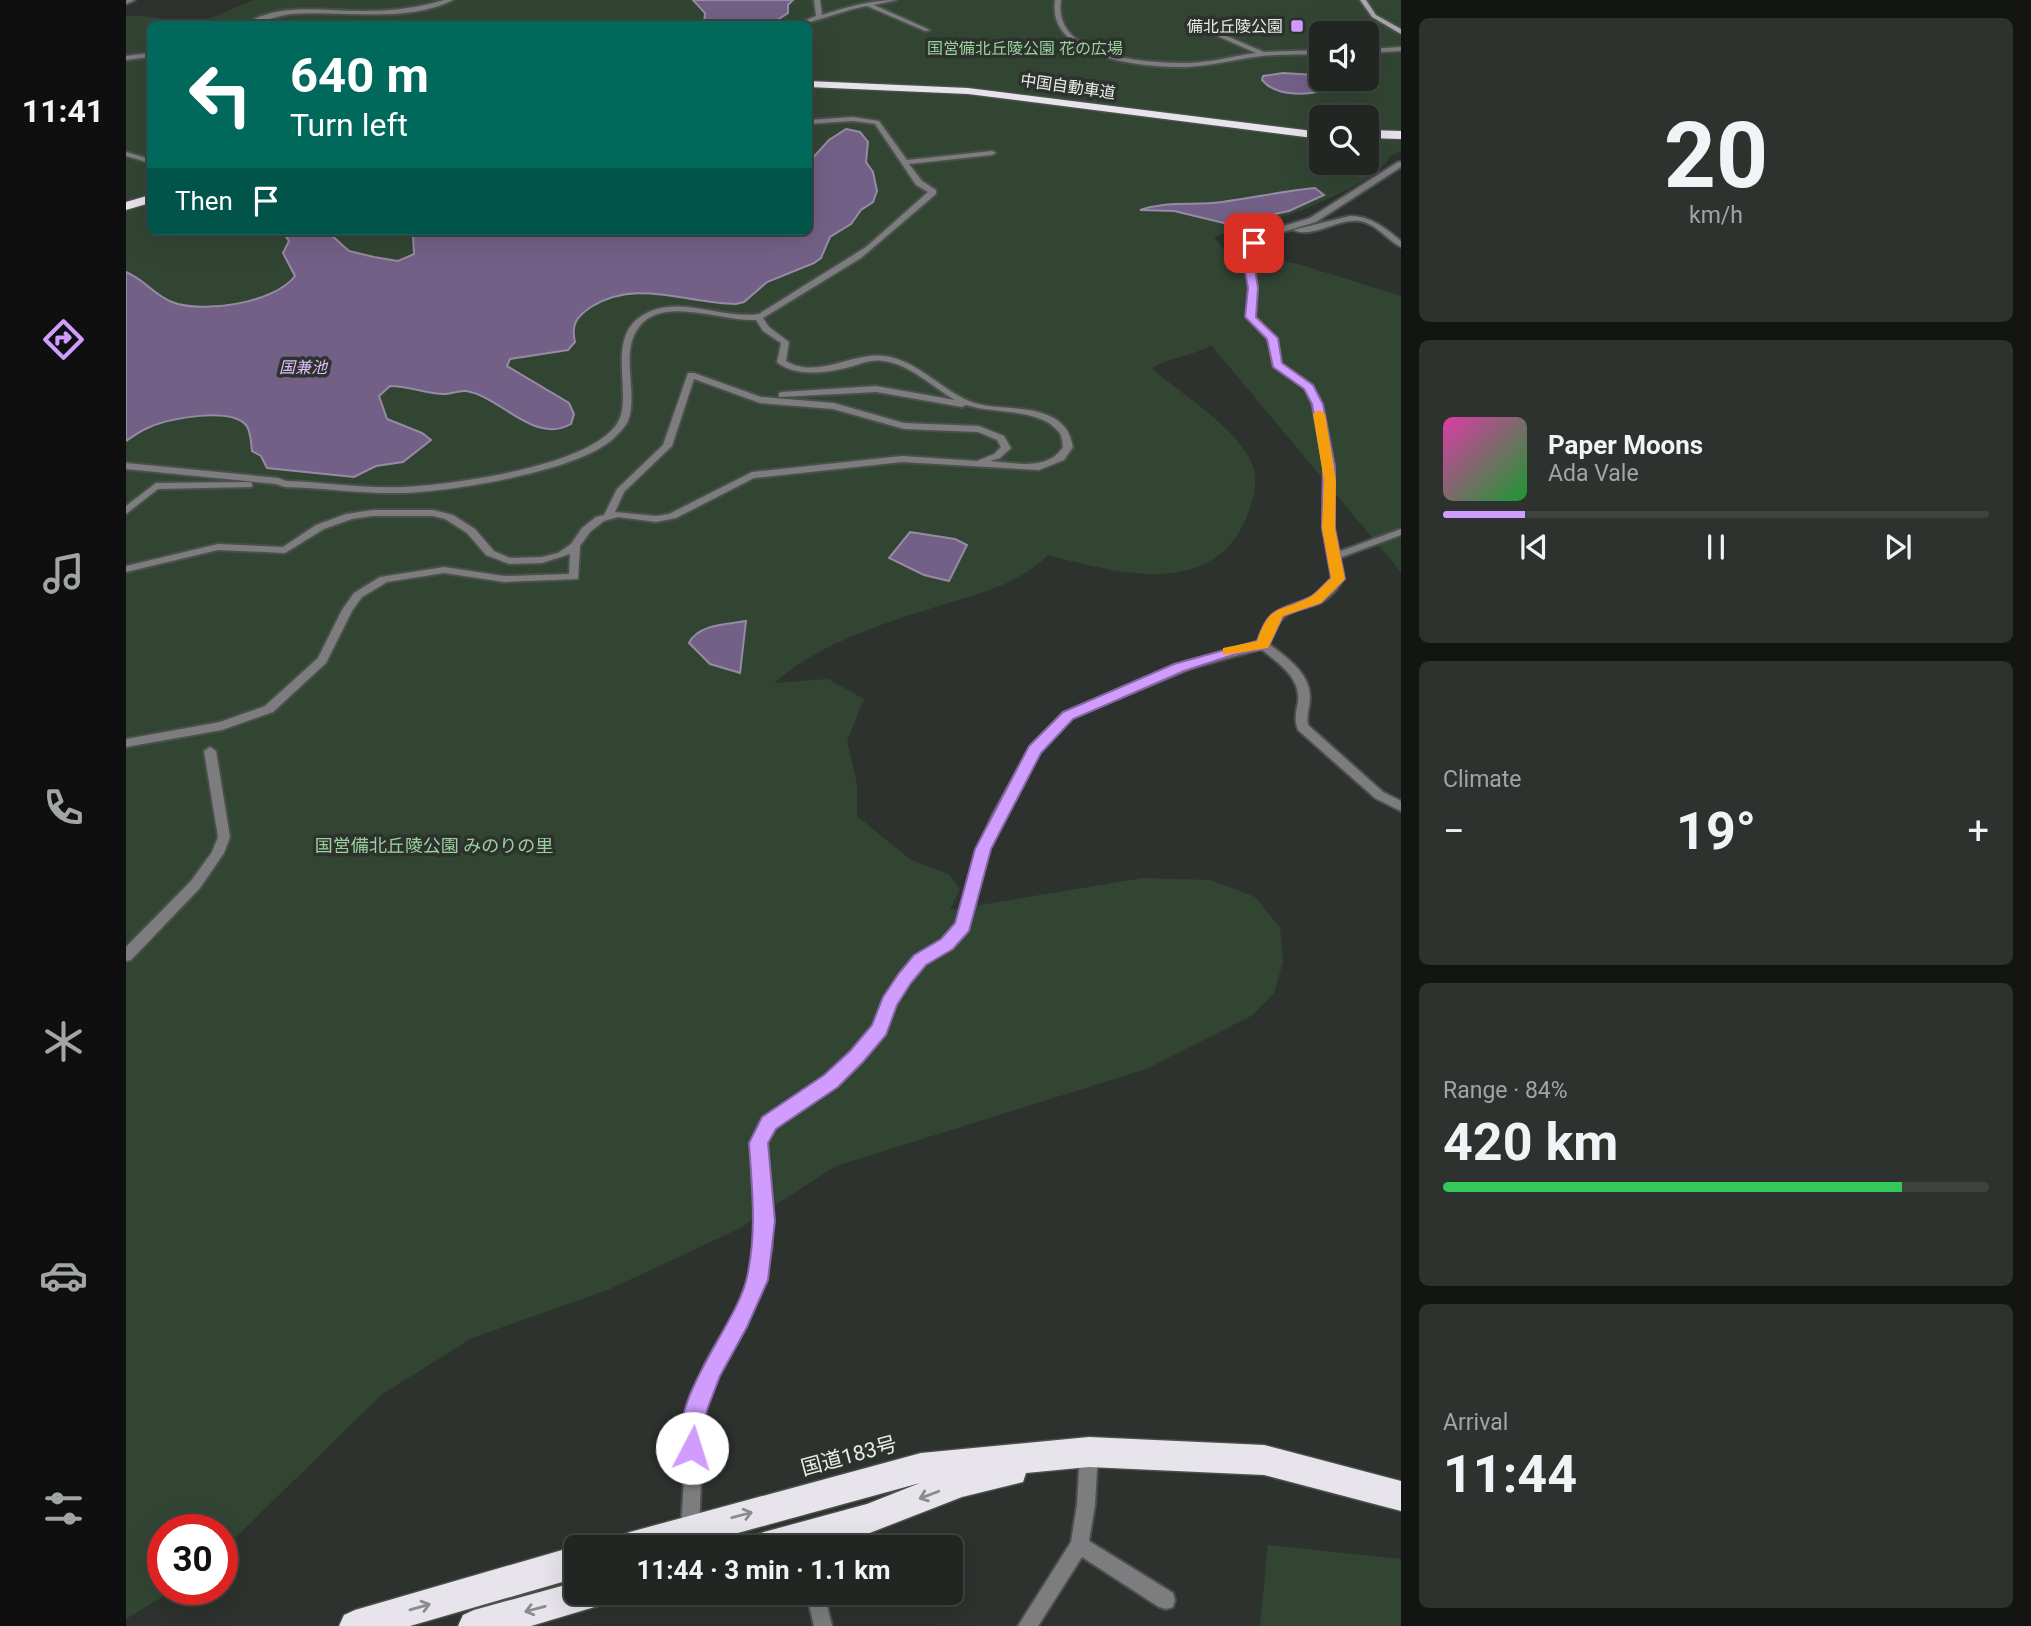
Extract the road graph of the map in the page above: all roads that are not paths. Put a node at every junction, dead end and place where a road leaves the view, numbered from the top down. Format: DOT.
graph roads {
  1 [pos="132,0"];
  2 [pos="450,0"];
  3 [pos="817,0"];
  4 [pos="846,0"];
  5 [pos="894,0"];
  6 [pos="1058,0"];
  7 [pos="1363,0"];
  8 [pos="126,2"];
  9 [pos="870,5"];
  10 [pos="819,16"];
  11 [pos="258,21"];
  12 [pos="806,21"];
  13 [pos="919,26"];
  14 [pos="927,30"];
  15 [pos="1208,30"];
  16 [pos="1401,32"];
  17 [pos="1379,50"];
  18 [pos="1401,50"];
  19 [pos="1309,52"];
  20 [pos="1263,54"];
  21 [pos="147,55"];
  22 [pos="126,58"];
  23 [pos="812,82"];
  24 [pos="812,122"];
  25 [pos="1309,132"];
  26 [pos="1379,137"];
  27 [pos="1401,138"];
  28 [pos="992,153"];
  29 [pos="126,154"];
  30 [pos="147,160"];
  31 [pos="908,162"];
  32 [pos="1401,164"];
  33 [pos="147,200"];
  34 [pos="126,206"];
  35 [pos="147,206"];
  36 [pos="126,211"];
  37 [pos="1282,231"];
  38 [pos="1401,245"];
  39 [pos="758,317"];
  40 [pos="730,387"];
  41 [pos="972,404"];
  42 [pos="970,462"];
  43 [pos="126,466"];
  44 [pos="285,484"];
  45 [pos="126,512"];
  46 [pos="609,515"];
  47 [pos="1400,532"];
  48 [pos="575,546"];
  49 [pos="1336,556"];
  50 [pos="126,569"];
  51 [pos="1263,645"];
  52 [pos="126,743"];
  53 [pos="210,751"];
  54 [pos="1401,806"];
  55 [pos="126,956"];
  56 [pos="1089,1452"];
  57 [pos="1401,1496"];
  58 [pos="691,1535"];
  59 [pos="701,1535"];
  60 [pos="819,1535"];
  61 [pos="1079,1545"];
  62 [pos="564,1565"];
  63 [pos="1166,1600"];
  64 [pos="564,1601"];
  65 [pos="818,1605"];
  66 [pos="355,1626"];
  67 [pos="474,1626"];
  68 [pos="824,1626"];
  69 [pos="1027,1626"];
  1 -- 8 [label="street"];
  2 -- 11 [label="street"];
  3 -- 10 [label="street"];
  4 -- 9 [label="street"];
  5 -- 9 [label="street"];
  6 -- 20 [label="street"];
  7 -- 16 [label="street"];
  9 -- 10 [label="street"];
  9 -- 13 [label="street"];
  10 -- 12 [label="street"];
  13 -- 14 [label="street"];
  15 -- 20 [label="street"];
  17 -- 18 [label="street"];
  19 -- 20 [label="street"];
  21 -- 22 [label="street"];
  23 -- 25 [label="highway, 中国自動車道"];
  24 -- 31 [label="street"];
  26 -- 27 [label="highway"];
  28 -- 31 [label="street"];
  29 -- 30 [label="street"];
  31 -- 39 [label="street"];
  32 -- 37 [label="street"];
  33 -- 34 [label="highway"];
  35 -- 36 [label="highway"];
  37 -- 38 [label="street"];
  37 -- 49 [label="street"];
  39 -- 41 [label="street"];
  39 -- 44 [label="street"];
  40 -- 41 [label="street"];
  40 -- 42 [label="street"];
  40 -- 46 [label="street"];
  41 -- 42 [label="street"];
  42 -- 46 [label="street"];
  43 -- 44 [label="street"];
  44 -- 45 [label="street"];
  46 -- 48 [label="street"];
  47 -- 49 [label="street"];
  48 -- 50 [label="street"];
  48 -- 52 [label="street"];
  49 -- 51 [label="street"];
  51 -- 54 [label="street"];
  51 -- 58 [label="street"];
  53 -- 55 [label="street"];
  56 -- 57 [label="highway, 国道183号"];
  59 -- 56 [label="highway, 国道183号, one-way"];
  56 -- 60 [label="highway, 国道183号, one-way"];
  56 -- 61 [label="street"];
  61 -- 63 [label="street"];
  61 -- 69 [label="street"];
  66 -- 62 [label="highway, one-way"];
  64 -- 67 [label="highway, one-way"];
  65 -- 68 [label="street"];
}
